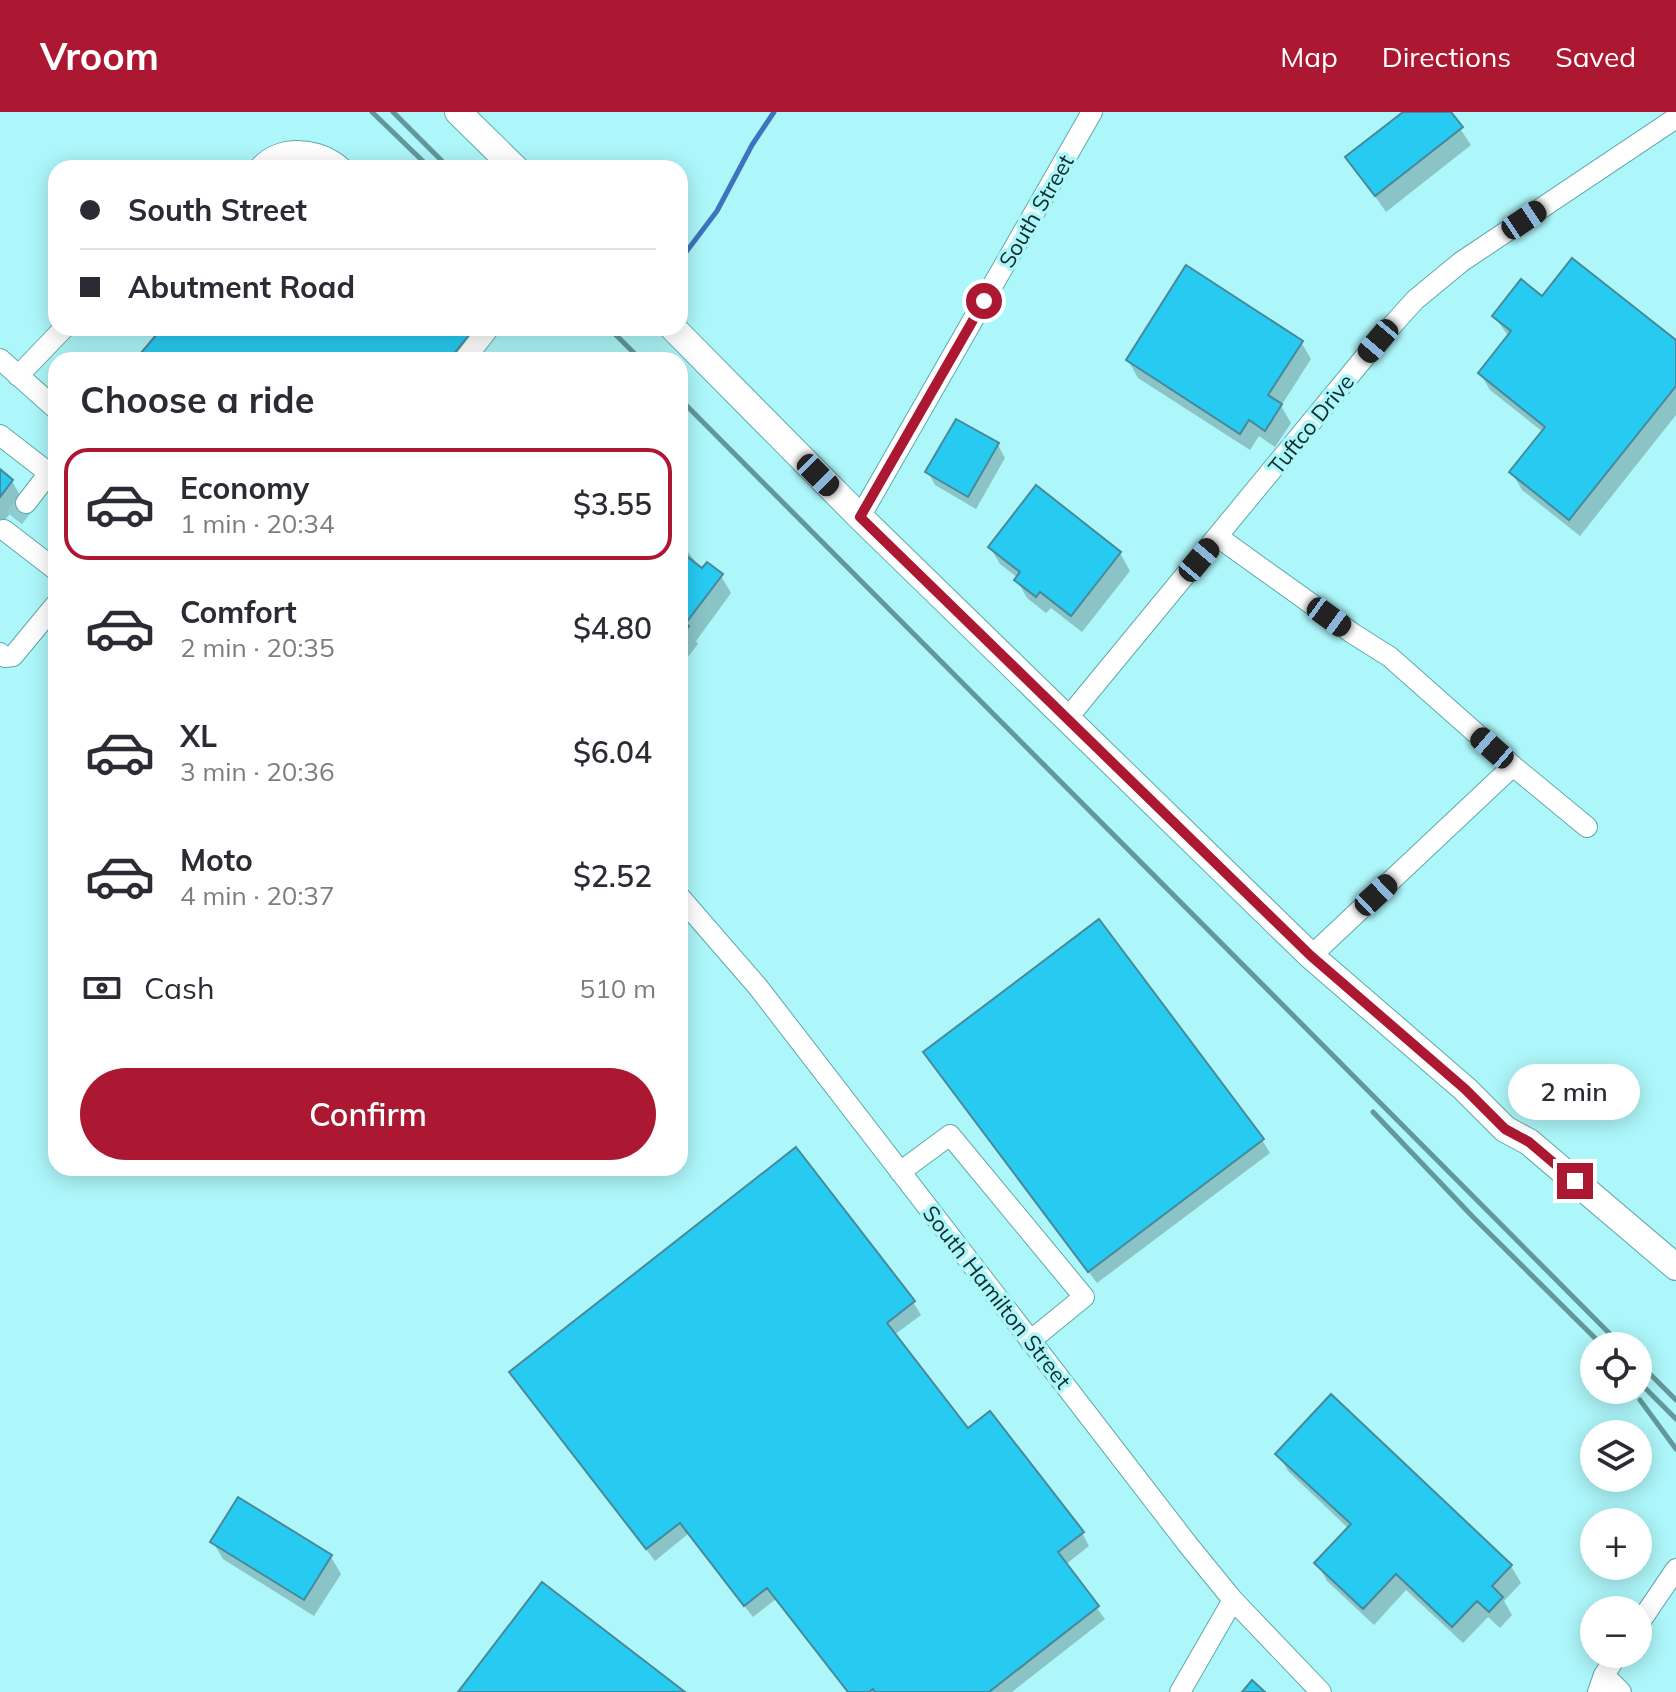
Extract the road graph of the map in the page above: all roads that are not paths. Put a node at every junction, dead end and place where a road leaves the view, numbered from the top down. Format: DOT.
graph roads {
  1 [pos="1092,112"];
  2 [pos="471,117"];
  3 [pos="1676,118"];
  4 [pos="265,160"];
  5 [pos="333,160"];
  6 [pos="508,160"];
  7 [pos="56,336"];
  8 [pos="483,336"];
  9 [pos="681,336"];
  10 [pos="470,352"];
  11 [pos="0,359"];
  12 [pos="18,376"];
  13 [pos="48,402"];
  14 [pos="0,435"];
  15 [pos="48,467"];
  16 [pos="48,476"];
  17 [pos="860,517"];
  18 [pos="11,521"];
  19 [pos="1218,537"];
  20 [pos="48,561"];
  21 [pos="48,614"];
  22 [pos="0,653"];
  23 [pos="1066,720"];
  24 [pos="1513,766"];
  25 [pos="1587,827"];
  26 [pos="688,906"];
  27 [pos="1311,956"];
  28 [pos="900,1172"];
  29 [pos="1676,1267"];
  30 [pos="1030,1341"];
  31 [pos="1676,1569"];
  32 [pos="1233,1600"];
  33 [pos="1652,1604"];
  34 [pos="1601,1683"];
  35 [pos="1180,1692"];
  36 [pos="1321,1692"];
  37 [pos="1621,1692"];
  1 -- 17 [label="street, South Street"];
  2 -- 6 [label="main road"];
  3 -- 19 [label="street, Tuftco Drive"];
  4 -- 5 [label="street"];
  7 -- 12 [label="street"];
  8 -- 10 [label="street"];
  9 -- 17 [label="main road"];
  11 -- 12 [label="street"];
  12 -- 13 [label="street"];
  14 -- 15 [label="street"];
  16 -- 18 [label="street"];
  17 -- 23 [label="main road"];
  18 -- 20 [label="street"];
  19 -- 23 [label="street, Tuftco Drive"];
  19 -- 24 [label="street"];
  21 -- 22 [label="street"];
  23 -- 27 [label="main road"];
  24 -- 25 [label="street"];
  24 -- 27 [label="street"];
  26 -- 28 [label="street, South Hamilton Street"];
  27 -- 29 [label="main road"];
  28 -- 30 [label="street, South Hamilton Street"];
  28 -- 30 [label="street"];
  30 -- 32 [label="street, South Hamilton Street"];
  31 -- 33 [label="street"];
  32 -- 35 [label="street"];
  32 -- 36 [label="street, South Hamilton Street"];
  34 -- 37 [label="street"];
}
